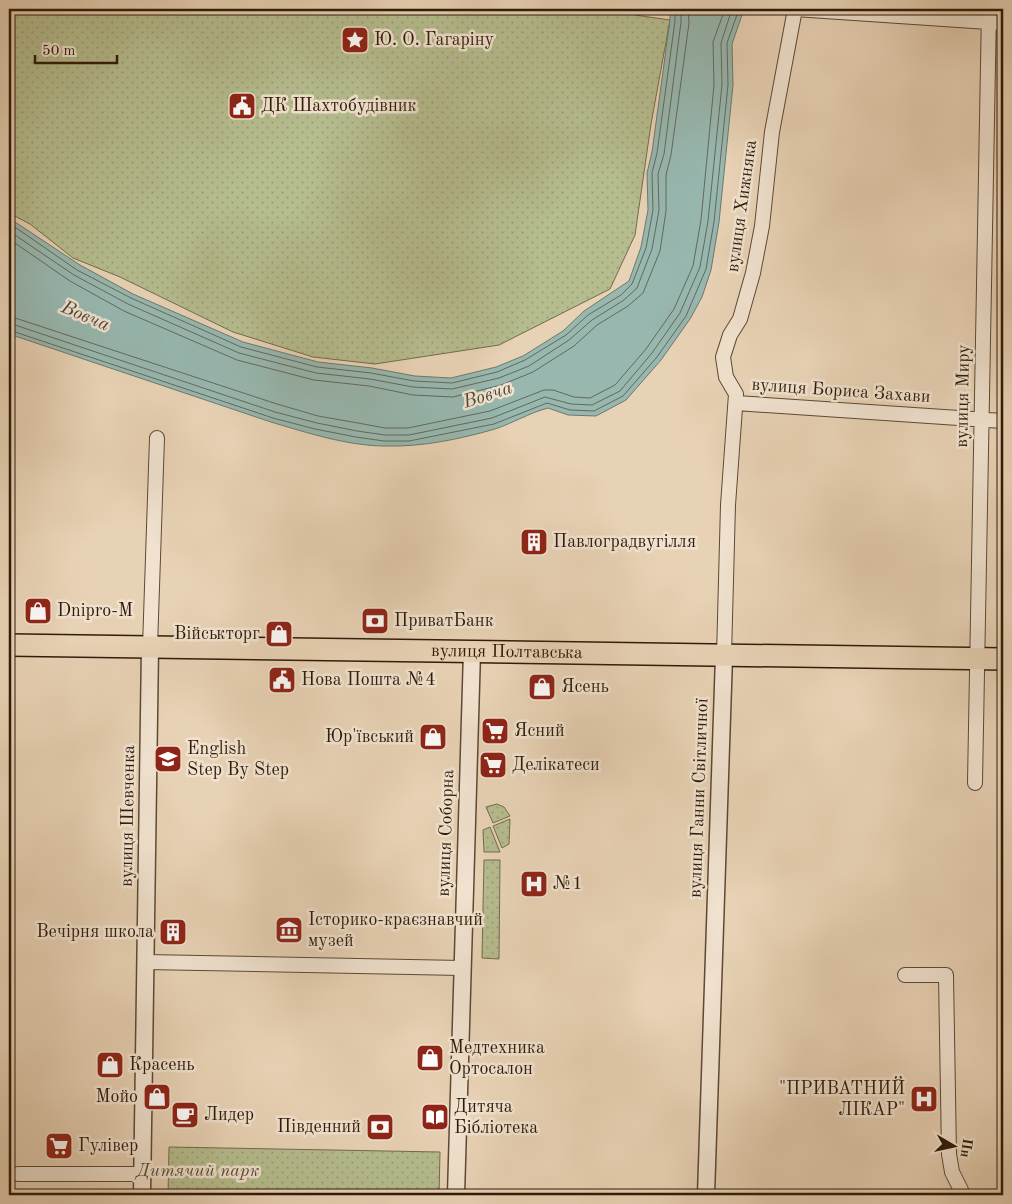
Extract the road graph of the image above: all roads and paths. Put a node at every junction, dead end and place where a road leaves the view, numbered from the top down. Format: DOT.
graph roads {
  1 [pos="795,9"];
  2 [pos="989,15"];
  3 [pos="1003,23"];
  4 [pos="736,403"];
  5 [pos="981,420"];
  6 [pos="1003,421"];
  7 [pos="157,438"];
  8 [pos="9,645"];
  9 [pos="150,647"];
  10 [pos="472,651"];
  11 [pos="724,656"];
  12 [pos="1003,659"];
  13 [pos="978,660"];
  14 [pos="975,784"];
  15 [pos="145,962"];
  16 [pos="462,968"];
  17 [pos="905,976"];
  18 [pos="18,1174"];
  19 [pos="142,1174"];
  20 [pos="142,1195"];
  21 [pos="456,1195"];
  22 [pos="706,1195"];
  23 [pos="961,1195"];
  1 -- 2 [label="street"];
  1 -- 4 [label="street, вулиця Хижняка"];
  2 -- 3 [label="street"];
  2 -- 5 [label="street, вулиця Миру"];
  4 -- 5 [label="street, вулиця Бориса Захави"];
  4 -- 11 [label="street, вулиця Ганни Світличної"];
  5 -- 6 [label="street, вулиця Бориса Захави"];
  5 -- 13 [label="street, вулиця Миру"];
  7 -- 9 [label="street, вулиця Шевченка"];
  8 -- 9 [label="main road, вулиця Полтавська"];
  9 -- 10 [label="main road, вулиця Полтавська"];
  9 -- 15 [label="street, вулиця Шевченка"];
  10 -- 11 [label="main road, вулиця Полтавська"];
  10 -- 16 [label="street, вулиця Соборна"];
  11 -- 13 [label="main road, вулиця Полтавська"];
  11 -- 22 [label="street, вулиця Ганни Світличної"];
  12 -- 13 [label="main road, вулиця Полтавська"];
  13 -- 14 [label="street, вулиця Миру"];
  15 -- 16 [label="street"];
  15 -- 19 [label="street, вулиця Шевченка"];
  16 -- 21 [label="street, вулиця Соборна"];
  17 -- 23 [label="street"];
  18 -- 19 [label="street"];
  19 -- 20 [label="street, вулиця Шевченка"];
}
